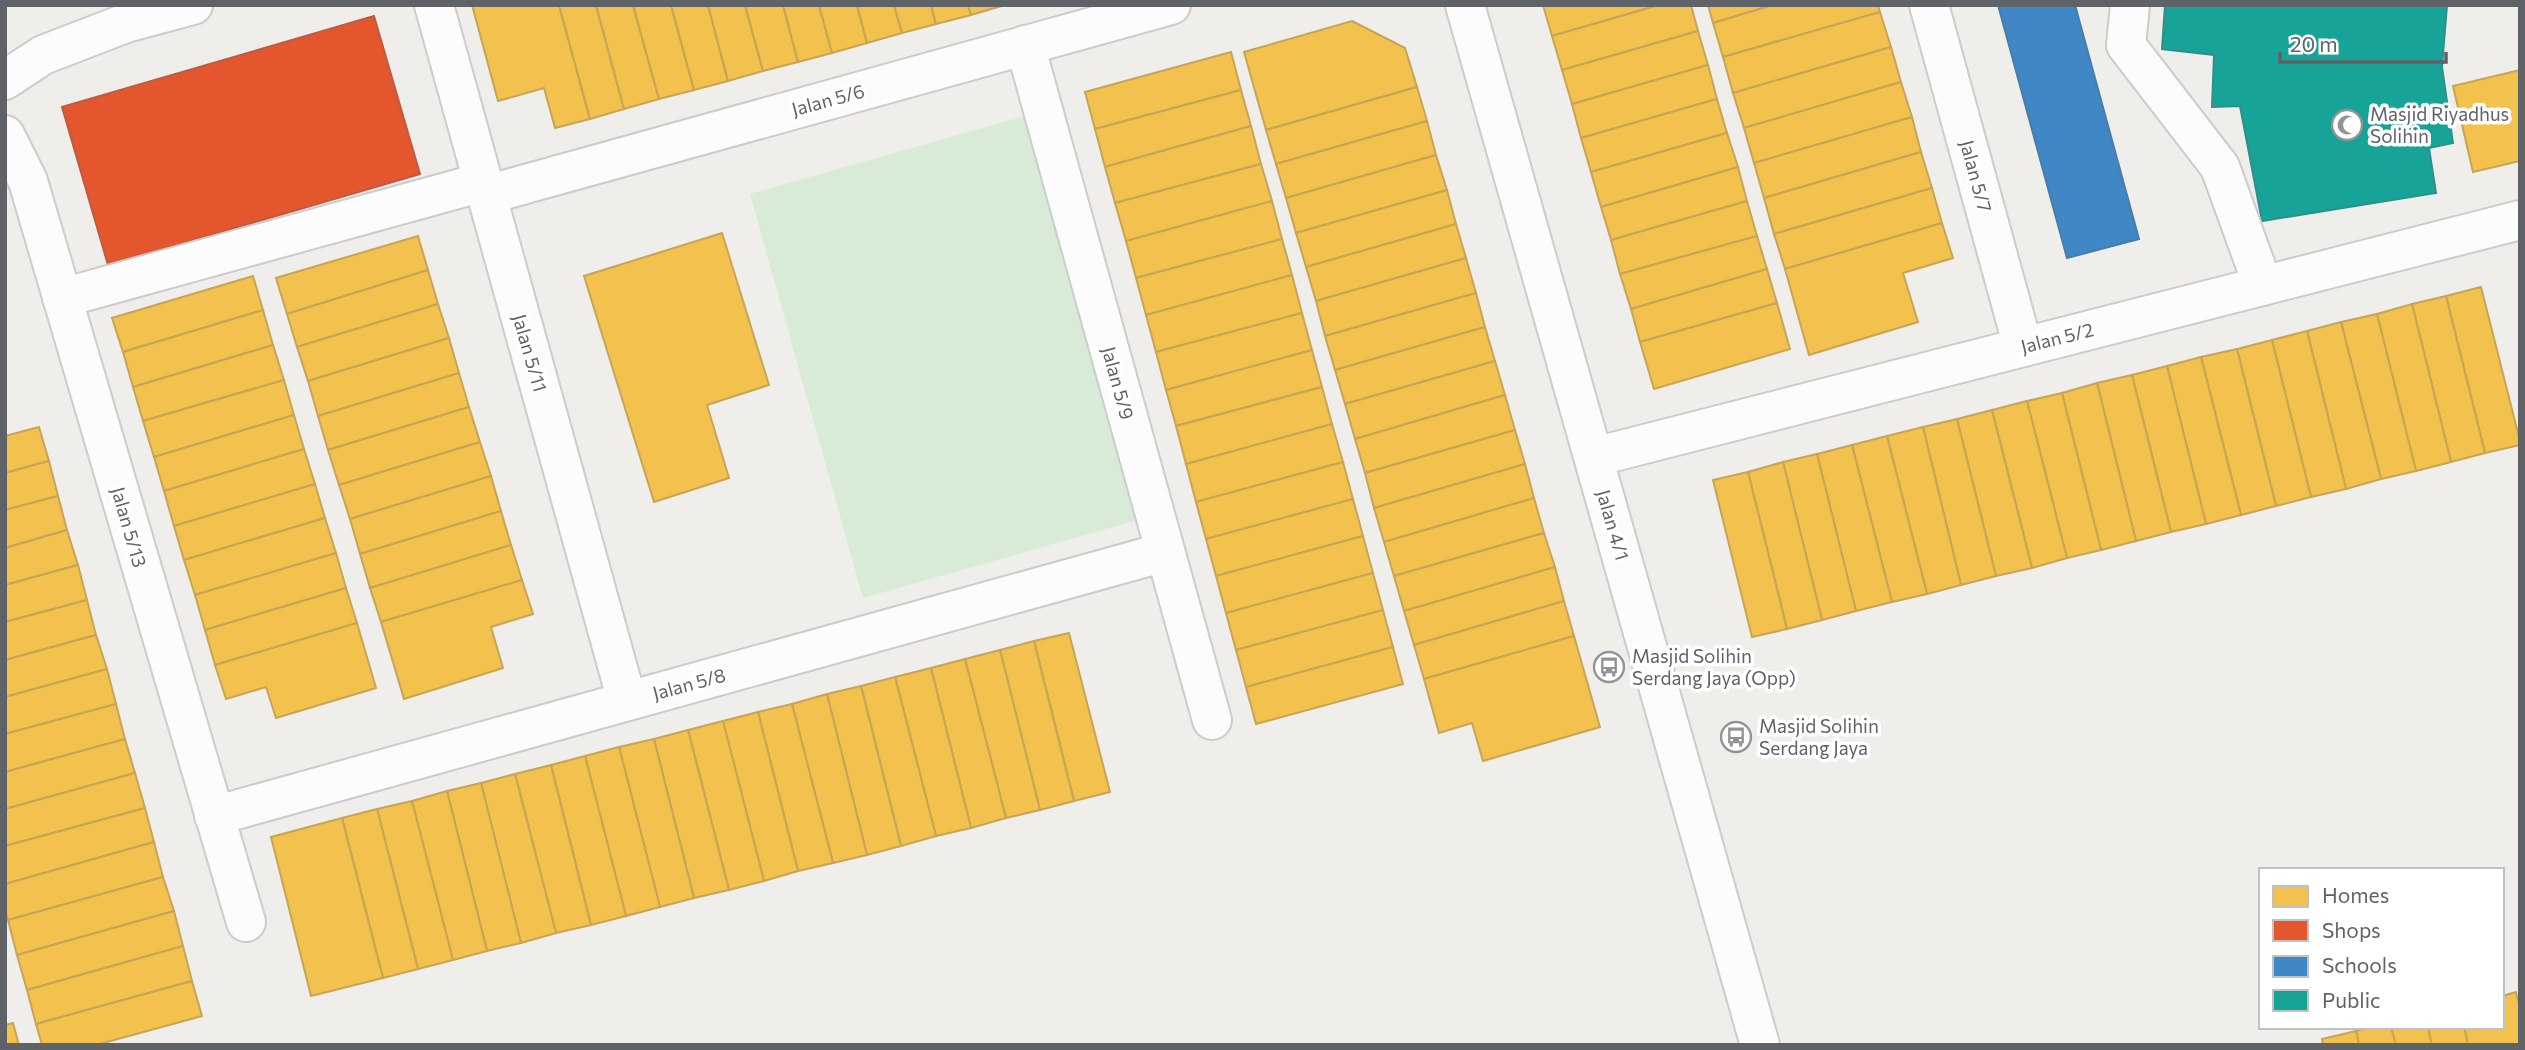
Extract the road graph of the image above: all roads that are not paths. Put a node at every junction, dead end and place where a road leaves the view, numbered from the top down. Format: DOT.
graph roads {
  1 [pos="193,5"];
  2 [pos="434,5"];
  3 [pos="1171,5"];
  4 [pos="1465,5"];
  5 [pos="1929,5"];
  6 [pos="2130,5"];
  7 [pos="1025,46"];
  8 [pos="5,80"];
  9 [pos="5,135"];
  10 [pos="485,189"];
  11 [pos="2520,220"];
  12 [pos="2263,286"];
  13 [pos="62,298"];
  14 [pos="2024,347"];
  15 [pos="1594,457"];
  16 [pos="1165,552"];
  17 [pos="627,701"];
  18 [pos="1212,720"];
  19 [pos="214,816"];
  20 [pos="246,922"];
  21 [pos="1760,1045"];
  1 -- 8 [label="street"];
  2 -- 10 [label="street, Jalan 5/11"];
  3 -- 7 [label="street, Jalan 5/6"];
  4 -- 15 [label="street, Jalan 4/1"];
  5 -- 14 [label="street, Jalan 5/7"];
  6 -- 12 [label="street"];
  7 -- 10 [label="street, Jalan 5/6"];
  7 -- 16 [label="street, Jalan 5/9"];
  9 -- 13 [label="street, Jalan 5/13"];
  10 -- 13 [label="street, Jalan 5/6"];
  10 -- 17 [label="street, Jalan 5/11"];
  11 -- 12 [label="street, Jalan 5/2"];
  12 -- 14 [label="street, Jalan 5/2"];
  13 -- 19 [label="street, Jalan 5/13"];
  14 -- 15 [label="street, Jalan 5/2"];
  15 -- 21 [label="street, Jalan 4/1"];
  16 -- 17 [label="street, Jalan 5/8"];
  16 -- 18 [label="street, Jalan 5/9"];
  17 -- 19 [label="street, Jalan 5/8"];
  19 -- 20 [label="street, Jalan 5/13"];
}
